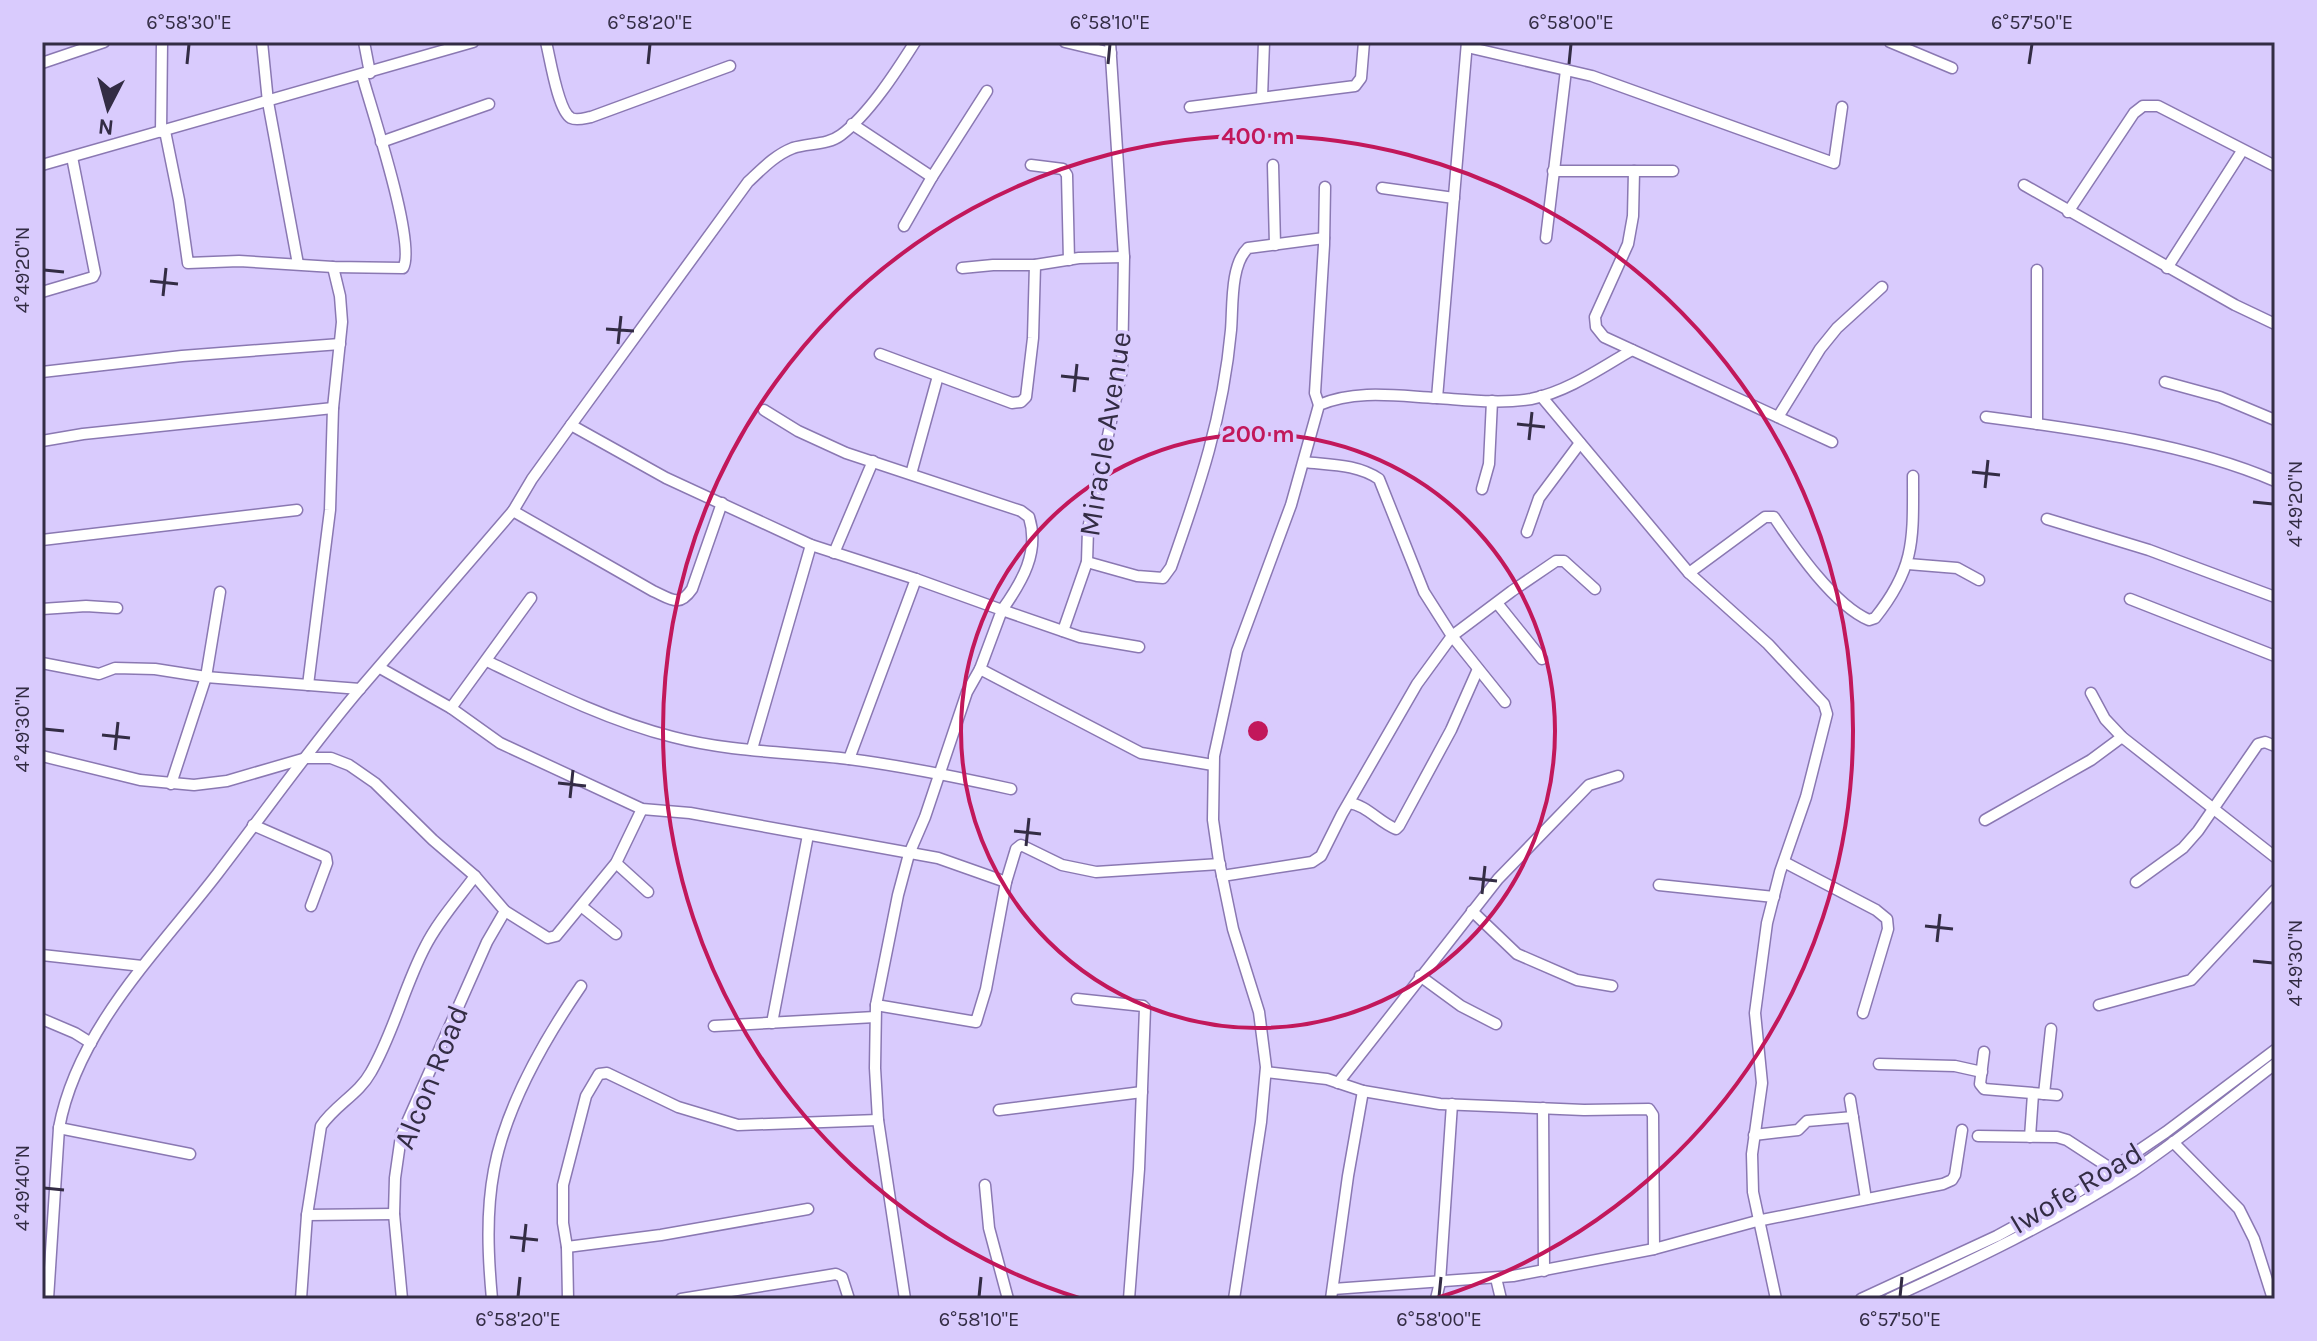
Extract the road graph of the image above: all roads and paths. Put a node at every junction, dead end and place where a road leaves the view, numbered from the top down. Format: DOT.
graph roads {
  1 [pos="104,42"];
  2 [pos="162,42"];
  3 [pos="262,42"];
  4 [pos="364,42"];
  5 [pos="473,42"];
  6 [pos="546,42"];
  7 [pos="915,42"];
  8 [pos="1065,42"];
  9 [pos="1264,42"];
  10 [pos="1364,42"];
  11 [pos="1890,42"];
  12 [pos="1467,44"];
  13 [pos="1110,48"];
  14 [pos="42,63"];
  15 [pos="730,66"];
  16 [pos="1952,68"];
  17 [pos="1566,70"];
  18 [pos="366,74"];
  19 [pos="987,91"];
  20 [pos="1262,97"];
  21 [pos="268,102"];
  22 [pos="489,104"];
  23 [pos="1190,107"];
  24 [pos="1842,107"];
  25 [pos="852,124"];
  26 [pos="163,131"];
  27 [pos="381,142"];
  28 [pos="2242,151"];
  29 [pos="72,157"];
  30 [pos="42,165"];
  31 [pos="1031,165"];
  32 [pos="1273,165"];
  33 [pos="2275,166"];
  34 [pos="1553,171"];
  35 [pos="1634,171"];
  36 [pos="1673,171"];
  37 [pos="932,177"];
  38 [pos="2024,185"];
  39 [pos="1325,187"];
  40 [pos="1382,188"];
  41 [pos="1454,198"];
  42 [pos="2068,212"];
  43 [pos="904,226"];
  44 [pos="1324,238"];
  45 [pos="1546,238"];
  46 [pos="1275,245"];
  47 [pos="1124,257"];
  48 [pos="1069,260"];
  49 [pos="298,264"];
  50 [pos="1035,265"];
  51 [pos="333,267"];
  52 [pos="962,268"];
  53 [pos="2167,268"];
  54 [pos="2037,270"];
  55 [pos="1882,287"];
  56 [pos="42,292"];
  57 [pos="2275,324"];
  58 [pos="340,344"];
  59 [pos="1632,350"];
  60 [pos="880,354"];
  61 [pos="42,372"];
  62 [pos="938,376"];
  63 [pos="2165,382"];
  64 [pos="1541,396"];
  65 [pos="1437,398"];
  66 [pos="1492,401"];
  67 [pos="1319,405"];
  68 [pos="333,408"];
  69 [pos="764,410"];
  70 [pos="1778,417"];
  71 [pos="1986,417"];
  72 [pos="2275,420"];
  73 [pos="2037,424"];
  74 [pos="571,425"];
  75 [pos="42,441"];
  76 [pos="1832,442"];
  77 [pos="1580,443"];
  78 [pos="873,461"];
  79 [pos="1304,462"];
  80 [pos="911,474"];
  81 [pos="1913,476"];
  82 [pos="2275,481"];
  83 [pos="1482,489"];
  84 [pos="722,503"];
  85 [pos="297,510"];
  86 [pos="513,511"];
  87 [pos="2047,519"];
  88 [pos="1527,532"];
  89 [pos="42,540"];
  90 [pos="811,545"];
  91 [pos="834,553"];
  92 [pos="1087,562"];
  93 [pos="1908,564"];
  94 [pos="1689,573"];
  95 [pos="916,579"];
  96 [pos="1979,580"];
  97 [pos="1595,589"];
  98 [pos="220,592"];
  99 [pos="2275,597"];
  100 [pos="531,598"];
  101 [pos="2130,599"];
  102 [pos="1497,603"];
  103 [pos="117,608"];
  104 [pos="42,609"];
  105 [pos="1002,610"];
  106 [pos="1063,631"];
  107 [pos="1452,636"];
  108 [pos="1139,647"];
  109 [pos="2275,656"];
  110 [pos="1542,659"];
  111 [pos="487,661"];
  112 [pos="42,663"];
  113 [pos="380,668"];
  114 [pos="980,669"];
  115 [pos="1478,669"];
  116 [pos="206,677"];
  117 [pos="308,685"];
  118 [pos="360,689"];
  119 [pos="2091,693"];
  120 [pos="1505,702"];
  121 [pos="451,708"];
  122 [pos="2122,737"];
  123 [pos="2275,746"];
  124 [pos="752,749"];
  125 [pos="42,756"];
  126 [pos="306,758"];
  127 [pos="849,759"];
  128 [pos="1213,765"];
  129 [pos="939,773"];
  130 [pos="1618,776"];
  131 [pos="171,784"];
  132 [pos="1011,789"];
  133 [pos="1349,803"];
  134 [pos="642,809"];
  135 [pos="2214,809"];
  136 [pos="1985,820"];
  137 [pos="253,825"];
  138 [pos="808,835"];
  139 [pos="909,854"];
  140 [pos="2275,857"];
  141 [pos="1784,862"];
  142 [pos="616,863"];
  143 [pos="1220,864"];
  144 [pos="475,876"];
  145 [pos="1222,876"];
  146 [pos="1006,882"];
  147 [pos="2136,882"];
  148 [pos="1659,885"];
  149 [pos="2275,890"];
  150 [pos="648,892"];
  151 [pos="1774,897"];
  152 [pos="311,906"];
  153 [pos="581,906"];
  154 [pos="505,911"];
  155 [pos="1472,911"];
  156 [pos="616,934"];
  157 [pos="42,955"];
  158 [pos="142,966"];
  159 [pos="1420,976"];
  160 [pos="581,986"];
  161 [pos="1612,986"];
  162 [pos="1077,999"];
  163 [pos="2099,1005"];
  164 [pos="876,1011"];
  165 [pos="1863,1013"];
  166 [pos="42,1019"];
  167 [pos="772,1023"];
  168 [pos="1496,1024"];
  169 [pos="714,1026"];
  170 [pos="2051,1029"];
  171 [pos="91,1043"];
  172 [pos="2275,1050"];
  173 [pos="1984,1052"];
  174 [pos="1879,1064"];
  175 [pos="2275,1064"];
  176 [pos="1266,1072"];
  177 [pos="1982,1072"];
  178 [pos="1338,1083"];
  179 [pos="1363,1091"];
  180 [pos="1142,1092"];
  181 [pos="2039,1094"];
  182 [pos="2057,1095"];
  183 [pos="1850,1099"];
  184 [pos="1452,1104"];
  185 [pos="1543,1108"];
  186 [pos="999,1110"];
  187 [pos="1853,1117"];
  188 [pos="878,1120"];
  189 [pos="59,1128"];
  190 [pos="1962,1130"];
  191 [pos="1754,1135"];
  192 [pos="1978,1136"];
  193 [pos="2030,1137"];
  194 [pos="2173,1142"];
  195 [pos="190,1154"];
  196 [pos="2110,1168"];
  197 [pos="985,1185"];
  198 [pos="1866,1199"];
  199 [pos="808,1209"];
  200 [pos="394,1214"];
  201 [pos="307,1215"];
  202 [pos="1757,1221"];
  203 [pos="567,1247"];
  204 [pos="1654,1249"];
  205 [pos="1544,1271"];
  206 [pos="1496,1278"];
  207 [pos="1440,1282"];
  208 [pos="1332,1294"];
  209 [pos="48,1299"];
  210 [pos="301,1299"];
  211 [pos="402,1299"];
  212 [pos="492,1299"];
  213 [pos="568,1299"];
  214 [pos="681,1299"];
  215 [pos="849,1299"];
  216 [pos="905,1299"];
  217 [pos="1008,1299"];
  218 [pos="1129,1299"];
  219 [pos="1234,1299"];
  220 [pos="1436,1299"];
  221 [pos="1501,1299"];
  222 [pos="1776,1299"];
  223 [pos="1861,1299"];
  224 [pos="1889,1299"];
  225 [pos="2273,1299"];
  1 -- 14 [label="street"];
  2 -- 26 [label="street"];
  3 -- 21 [label="street"];
  4 -- 18 [label="street"];
  5 -- 18 [label="street"];
  6 -- 15 [label="street"];
  7 -- 25 [label="street"];
  8 -- 13 [label="street"];
  9 -- 20 [label="street"];
  10 -- 20 [label="street"];
  11 -- 16 [label="street"];
  12 -- 17 [label="street"];
  12 -- 41 [label="street"];
  13 -- 47 [label="street, Miracle Avenue"];
  17 -- 24 [label="street"];
  17 -- 34 [label="street"];
  18 -- 21 [label="street"];
  18 -- 27 [label="street"];
  19 -- 37 [label="street"];
  20 -- 23 [label="street"];
  21 -- 26 [label="street"];
  21 -- 49 [label="street"];
  22 -- 27 [label="street"];
  25 -- 37 [label="street"];
  25 -- 74 [label="street"];
  26 -- 29 [label="street"];
  26 -- 49 [label="street"];
  27 -- 51 [label="street"];
  28 -- 33 [label="street"];
  28 -- 42 [label="street"];
  28 -- 53 [label="street"];
  29 -- 30 [label="street"];
  29 -- 56 [label="street"];
  31 -- 48 [label="street"];
  32 -- 46 [label="street"];
  34 -- 35 [label="street"];
  34 -- 45 [label="street"];
  35 -- 36 [label="street"];
  35 -- 59 [label="street"];
  37 -- 43 [label="street"];
  38 -- 42 [label="street"];
  39 -- 44 [label="street"];
  40 -- 41 [label="street"];
  41 -- 65 [label="street"];
  42 -- 53 [label="street"];
  44 -- 46 [label="street"];
  44 -- 67 [label="street"];
  46 -- 92 [label="street"];
  47 -- 48 [label="street"];
  47 -- 92 [label="street, Miracle Avenue"];
  48 -- 50 [label="street"];
  49 -- 51 [label="street"];
  50 -- 52 [label="street"];
  50 -- 62 [label="street"];
  51 -- 58 [label="street"];
  53 -- 57 [label="street"];
  54 -- 73 [label="street"];
  55 -- 70 [label="street"];
  58 -- 61 [label="street"];
  58 -- 68 [label="street"];
  59 -- 64 [label="street"];
  59 -- 70 [label="street"];
  60 -- 62 [label="street"];
  62 -- 80 [label="street"];
  63 -- 72 [label="street"];
  64 -- 66 [label="street"];
  64 -- 77 [label="street"];
  65 -- 66 [label="street"];
  65 -- 67 [label="street"];
  66 -- 83 [label="street"];
  67 -- 79 [label="street"];
  68 -- 75 [label="street"];
  68 -- 117 [label="street"];
  69 -- 78 [label="street"];
  70 -- 76 [label="street"];
  71 -- 73 [label="street"];
  73 -- 82 [label="street"];
  74 -- 84 [label="street"];
  74 -- 86 [label="street"];
  77 -- 88 [label="street"];
  77 -- 94 [label="street"];
  78 -- 80 [label="street"];
  78 -- 91 [label="street"];
  79 -- 107 [label="street"];
  79 -- 128 [label="street"];
  80 -- 105 [label="street"];
  81 -- 93 [label="street"];
  84 -- 86 [label="street"];
  84 -- 90 [label="street"];
  85 -- 89 [label="street"];
  86 -- 113 [label="street"];
  87 -- 99 [label="street"];
  90 -- 91 [label="street"];
  90 -- 124 [label="street"];
  91 -- 95 [label="street"];
  92 -- 106 [label="street, Miracle Avenue"];
  93 -- 94 [label="street"];
  93 -- 96 [label="street"];
  94 -- 141 [label="street"];
  95 -- 105 [label="street"];
  95 -- 127 [label="street"];
  97 -- 102 [label="street"];
  98 -- 116 [label="street"];
  100 -- 111 [label="street"];
  101 -- 109 [label="street"];
  102 -- 107 [label="street"];
  102 -- 110 [label="street"];
  103 -- 104 [label="street"];
  105 -- 106 [label="street"];
  105 -- 114 [label="street"];
  106 -- 108 [label="street"];
  107 -- 115 [label="street"];
  107 -- 133 [label="street"];
  111 -- 121 [label="street"];
  111 -- 124 [label="street"];
  112 -- 116 [label="street"];
  113 -- 118 [label="street"];
  113 -- 121 [label="street"];
  114 -- 128 [label="street"];
  114 -- 129 [label="street"];
  115 -- 120 [label="street"];
  115 -- 133 [label="street"];
  116 -- 117 [label="street"];
  116 -- 131 [label="street"];
  117 -- 118 [label="street"];
  118 -- 126 [label="street"];
  119 -- 122 [label="street"];
  121 -- 134 [label="street"];
  122 -- 135 [label="street"];
  122 -- 136 [label="street"];
  123 -- 135 [label="street"];
  124 -- 127 [label="street"];
  125 -- 131 [label="street"];
  126 -- 131 [label="street"];
  126 -- 137 [label="street"];
  126 -- 144 [label="street"];
  127 -- 129 [label="street"];
  128 -- 143 [label="street"];
  129 -- 132 [label="street"];
  129 -- 139 [label="street"];
  130 -- 155 [label="street"];
  133 -- 145 [label="street"];
  134 -- 138 [label="street"];
  134 -- 142 [label="street"];
  135 -- 140 [label="street"];
  135 -- 147 [label="street"];
  137 -- 152 [label="street"];
  137 -- 158 [label="street"];
  138 -- 139 [label="street"];
  138 -- 167 [label="street"];
  139 -- 146 [label="street"];
  139 -- 164 [label="street"];
  141 -- 151 [label="street"];
  141 -- 165 [label="street"];
  142 -- 150 [label="street"];
  142 -- 153 [label="street"];
  143 -- 145 [label="street"];
  143 -- 146 [label="street"];
  144 -- 154 [label="street"];
  144 -- 201 [label="street"];
  145 -- 176 [label="street"];
  146 -- 164 [label="street"];
  148 -- 151 [label="street"];
  149 -- 163 [label="street"];
  151 -- 191 [label="street"];
  153 -- 154 [label="street"];
  153 -- 156 [label="street"];
  154 -- 200 [label="street, Alcon Road"];
  155 -- 159 [label="street"];
  155 -- 161 [label="street"];
  157 -- 158 [label="street"];
  158 -- 171 [label="street"];
  159 -- 168 [label="street"];
  159 -- 178 [label="street"];
  160 -- 212 [label="street"];
  162 -- 180 [label="street"];
  164 -- 167 [label="street"];
  164 -- 188 [label="street"];
  166 -- 171 [label="street"];
  167 -- 169 [label="street"];
  170 -- 181 [label="street"];
  171 -- 189 [label="street"];
  172 -- 196 [label="street, Iwofe Road"];
  173 -- 177 [label="street"];
  174 -- 177 [label="street"];
  175 -- 194 [label="street, Iwofe Road"];
  176 -- 178 [label="street"];
  176 -- 219 [label="street"];
  177 -- 181 [label="street"];
  178 -- 179 [label="street"];
  179 -- 184 [label="street"];
  179 -- 208 [label="street"];
  180 -- 186 [label="street"];
  180 -- 218 [label="street"];
  181 -- 182 [label="street"];
  181 -- 193 [label="street"];
  183 -- 187 [label="street"];
  184 -- 185 [label="street"];
  184 -- 207 [label="street"];
  185 -- 204 [label="street"];
  185 -- 205 [label="street"];
  187 -- 191 [label="street"];
  187 -- 198 [label="street"];
  188 -- 203 [label="street"];
  188 -- 216 [label="street"];
  189 -- 195 [label="street"];
  189 -- 209 [label="street"];
  190 -- 198 [label="street"];
  191 -- 202 [label="street"];
  192 -- 193 [label="street"];
  193 -- 196 [label="street"];
  194 -- 224 [label="street, Iwofe Road"];
  194 -- 225 [label="street"];
  196 -- 223 [label="street, Iwofe Road"];
  197 -- 217 [label="street"];
  198 -- 202 [label="street"];
  199 -- 203 [label="street"];
  200 -- 201 [label="street"];
  200 -- 211 [label="street, Alcon Road"];
  201 -- 210 [label="street"];
  202 -- 204 [label="street"];
  202 -- 222 [label="street"];
  203 -- 213 [label="street"];
  204 -- 205 [label="street"];
  205 -- 206 [label="street"];
  206 -- 207 [label="street"];
  206 -- 221 [label="street"];
  207 -- 208 [label="street"];
  207 -- 220 [label="street"];
  214 -- 215 [label="street"];
}
